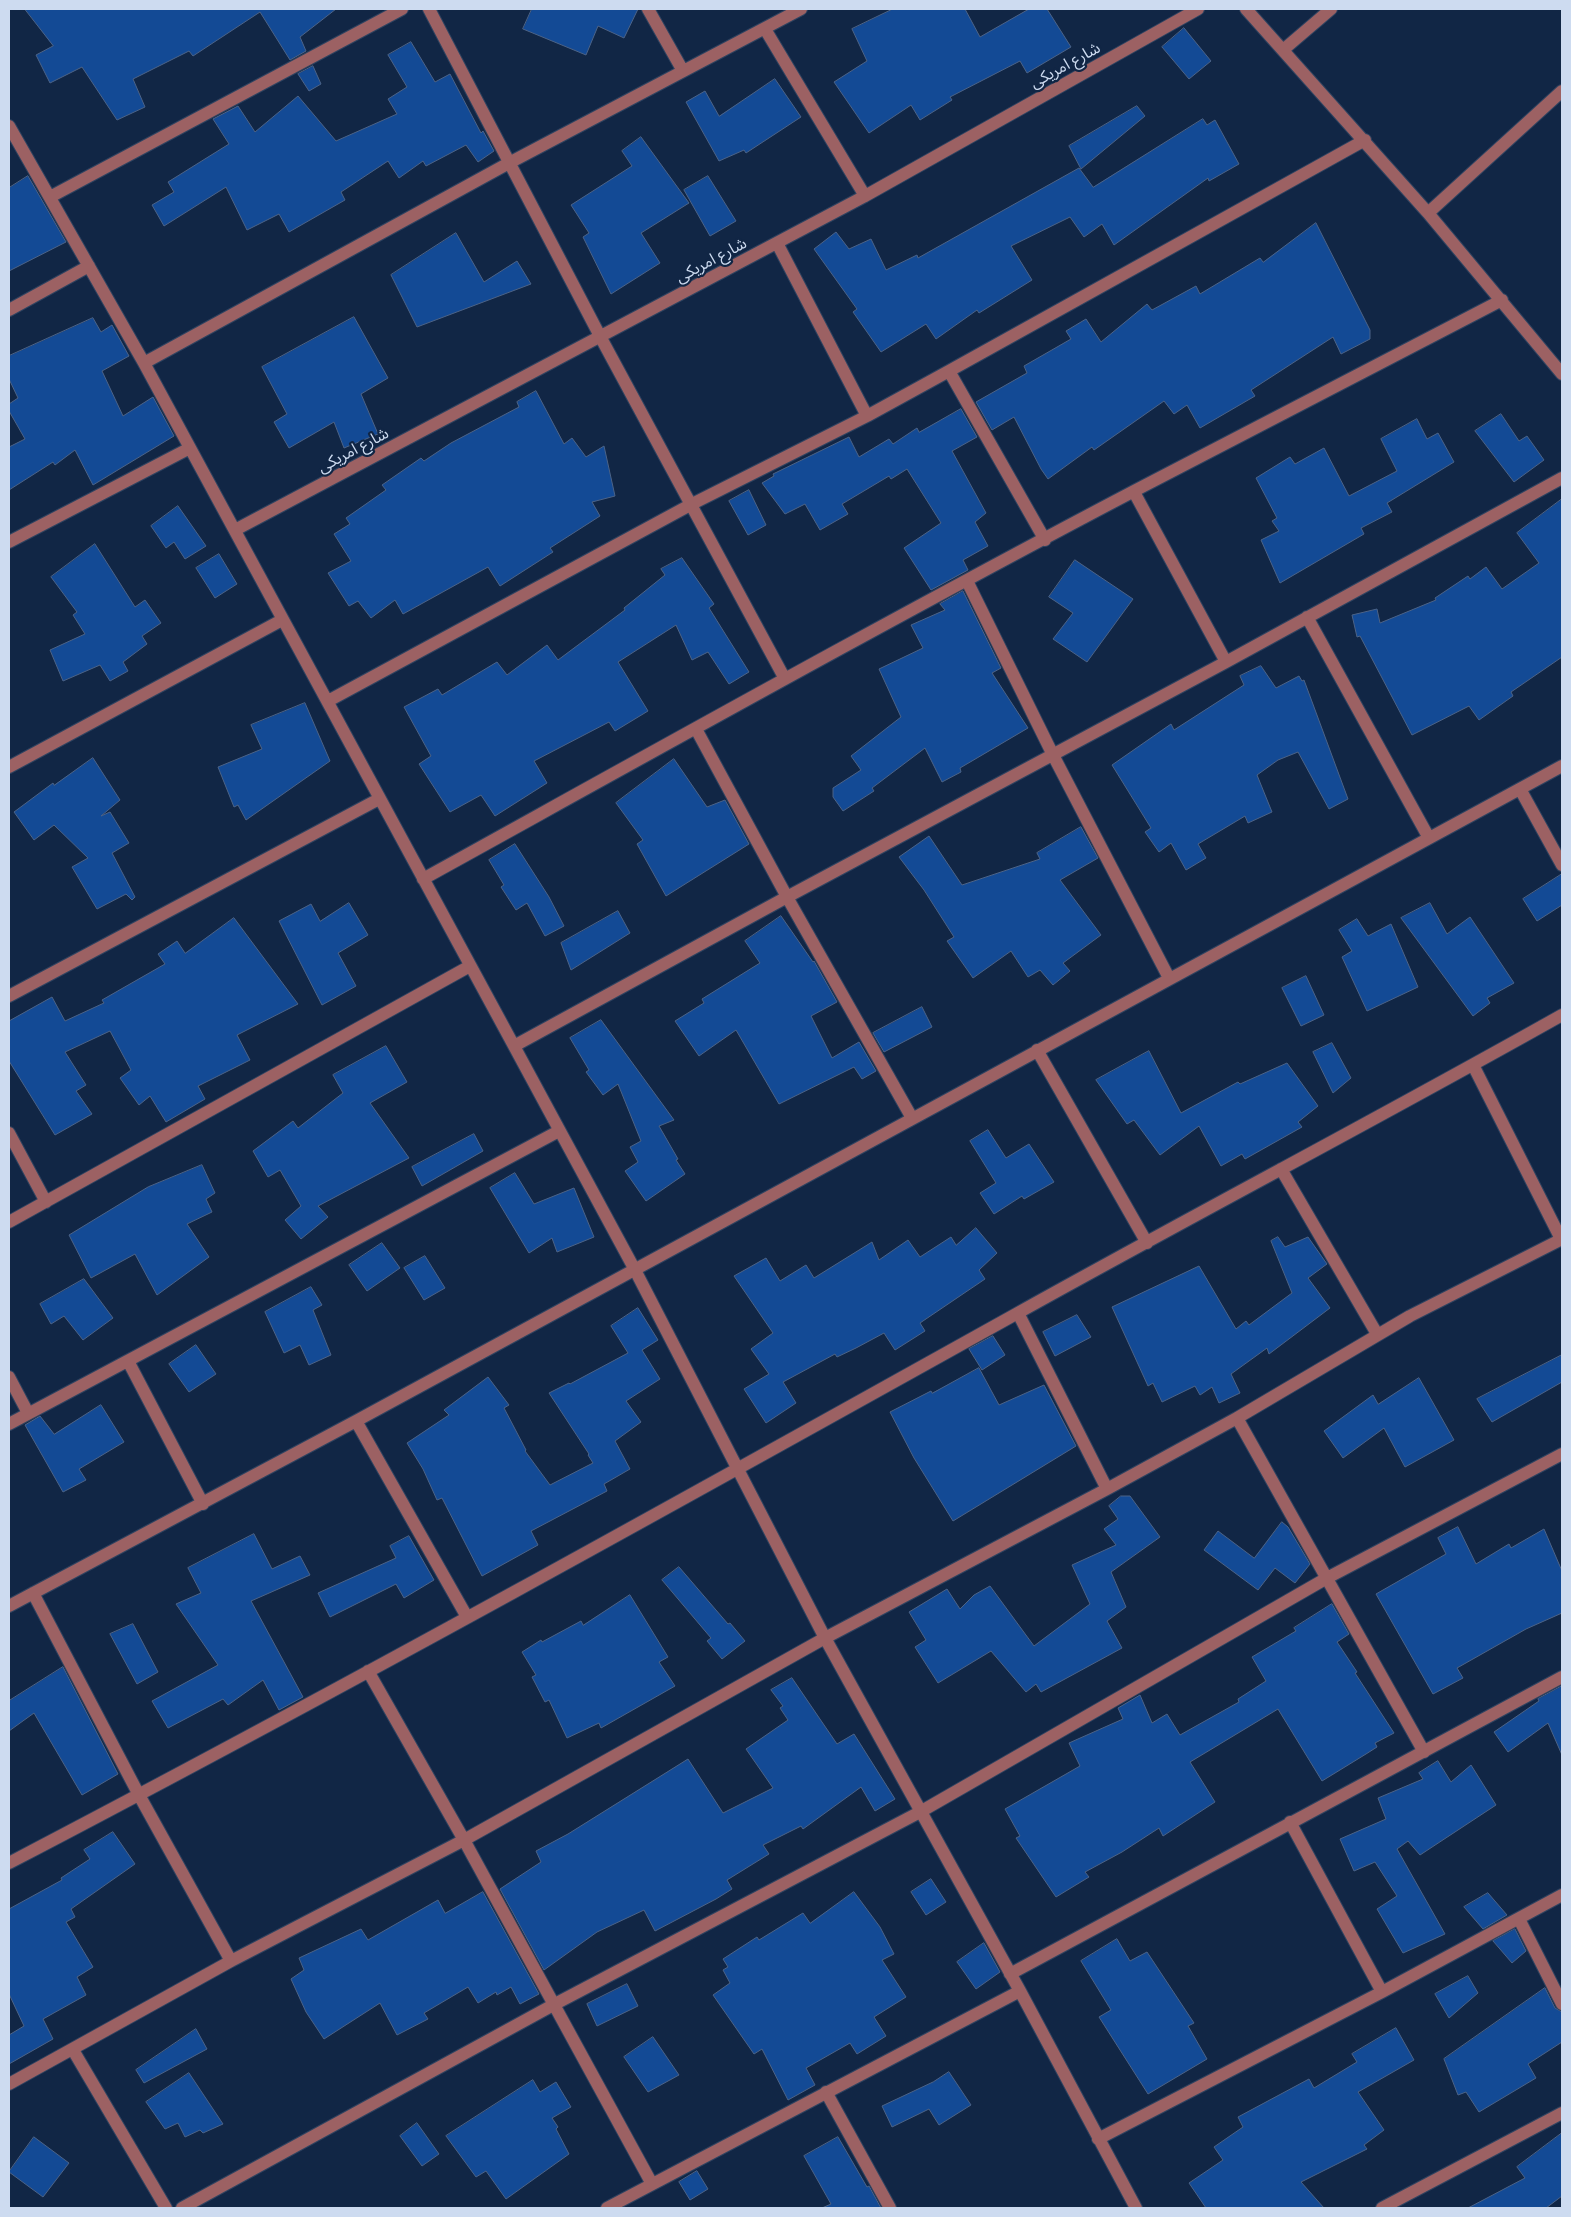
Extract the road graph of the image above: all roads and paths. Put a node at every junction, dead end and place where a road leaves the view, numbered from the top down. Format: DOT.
graph roads {
  1 [pos="402,9"];
  2 [pos="429,9"];
  3 [pos="648,9"];
  4 [pos="801,9"];
  5 [pos="1198,9"];
  6 [pos="1246,9"];
  7 [pos="1331,9"];
  8 [pos="765,29"];
  9 [pos="1283,50"];
  10 [pos="683,71"];
  11 [pos="1562,91"];
  12 [pos="9,126"];
  13 [pos="1364,140"];
  14 [pos="509,163"];
  15 [pos="865,196"];
  16 [pos="50,197"];
  17 [pos="1428,213"];
  18 [pos="777,244"];
  19 [pos="89,266"];
  20 [pos="1502,300"];
  21 [pos="9,310"];
  22 [pos="601,338"];
  23 [pos="144,363"];
  24 [pos="1561,370"];
  25 [pos="949,372"];
  26 [pos="867,416"];
  27 [pos="190,448"];
  28 [pos="1562,478"];
  29 [pos="1134,492"];
  30 [pos="692,504"];
  31 [pos="235,530"];
  32 [pos="1045,540"];
  33 [pos="9,542"];
  34 [pos="968,581"];
  35 [pos="1307,617"];
  36 [pos="282,620"];
  37 [pos="1226,662"];
  38 [pos="785,679"];
  39 [pos="328,702"];
  40 [pos="696,729"];
  41 [pos="1054,755"];
  42 [pos="1562,766"];
  43 [pos="9,767"];
  44 [pos="1520,789"];
  45 [pos="379,799"];
  46 [pos="1429,838"];
  47 [pos="1562,865"];
  48 [pos="423,879"];
  49 [pos="787,897"];
  50 [pos="470,966"];
  51 [pos="1169,978"];
  52 [pos="9,996"];
  53 [pos="1562,1016"];
  54 [pos="514,1046"];
  55 [pos="1037,1050"];
  56 [pos="1473,1065"];
  57 [pos="912,1118"];
  58 [pos="559,1131"];
  59 [pos="9,1133"];
  60 [pos="1281,1169"];
  61 [pos="46,1202"];
  62 [pos="9,1222"];
  63 [pos="1562,1239"];
  64 [pos="1147,1243"];
  65 [pos="634,1270"];
  66 [pos="1018,1313"];
  67 [pos="1377,1334"];
  68 [pos="128,1361"];
  69 [pos="9,1376"];
  70 [pos="28,1413"];
  71 [pos="1237,1418"];
  72 [pos="356,1421"];
  73 [pos="9,1424"];
  74 [pos="1562,1454"];
  75 [pos="739,1470"];
  76 [pos="1107,1489"];
  77 [pos="203,1504"];
  78 [pos="1327,1578"];
  79 [pos="33,1594"];
  80 [pos="9,1606"];
  81 [pos="466,1617"];
  82 [pos="824,1638"];
  83 [pos="368,1671"];
  84 [pos="1561,1681"];
  85 [pos="1424,1752"];
  86 [pos="139,1795"];
  87 [pos="920,1812"];
  88 [pos="1290,1822"];
  89 [pos="464,1840"];
  90 [pos="9,1863"];
  91 [pos="1562,1895"];
  92 [pos="1519,1918"];
  93 [pos="231,1961"];
  94 [pos="1010,1974"];
  95 [pos="1020,1991"];
  96 [pos="1382,1992"];
  97 [pos="555,2004"];
  98 [pos="1562,2004"];
  99 [pos="73,2050"];
  100 [pos="9,2084"];
  101 [pos="826,2092"];
  102 [pos="1562,2113"];
  103 [pos="1098,2139"];
  104 [pos="652,2184"];
  105 [pos="1386,2207"];
  106 [pos="166,2208"];
  107 [pos="182,2208"];
  108 [pos="607,2208"];
  109 [pos="890,2208"];
  110 [pos="1136,2208"];
  1 -- 16 [label="street"];
  2 -- 14 [label="street"];
  3 -- 10 [label="street"];
  4 -- 8 [label="street"];
  5 -- 15 [label="street, شارع امريكى"];
  6 -- 9 [label="street"];
  7 -- 9 [label="street"];
  8 -- 10 [label="street"];
  8 -- 15 [label="street"];
  9 -- 13 [label="street"];
  10 -- 14 [label="street"];
  11 -- 17 [label="street"];
  12 -- 16 [label="street"];
  13 -- 17 [label="street"];
  13 -- 25 [label="street"];
  14 -- 22 [label="street"];
  14 -- 23 [label="street"];
  15 -- 18 [label="street, شارع امريكى"];
  16 -- 19 [label="street"];
  17 -- 20 [label="street"];
  18 -- 22 [label="street, شارع امريكى"];
  18 -- 26 [label="street"];
  19 -- 21 [label="street"];
  19 -- 23 [label="street"];
  20 -- 24 [label="street"];
  20 -- 29 [label="street"];
  22 -- 30 [label="street"];
  22 -- 31 [label="street, شارع امريكى"];
  23 -- 27 [label="street"];
  25 -- 26 [label="street"];
  25 -- 32 [label="street"];
  26 -- 30 [label="street"];
  27 -- 31 [label="street"];
  27 -- 33 [label="street"];
  28 -- 35 [label="street"];
  29 -- 32 [label="street"];
  29 -- 37 [label="street"];
  30 -- 38 [label="street"];
  30 -- 39 [label="street"];
  31 -- 36 [label="street"];
  32 -- 34 [label="street"];
  34 -- 38 [label="street"];
  34 -- 41 [label="street"];
  35 -- 37 [label="street"];
  35 -- 46 [label="street"];
  36 -- 39 [label="street"];
  36 -- 43 [label="street"];
  37 -- 41 [label="street"];
  38 -- 40 [label="street"];
  39 -- 45 [label="street"];
  40 -- 48 [label="street"];
  40 -- 49 [label="street"];
  41 -- 49 [label="street"];
  41 -- 51 [label="street"];
  42 -- 44 [label="street"];
  44 -- 46 [label="street"];
  44 -- 47 [label="street"];
  45 -- 48 [label="street"];
  45 -- 52 [label="street"];
  46 -- 51 [label="street"];
  48 -- 50 [label="street"];
  49 -- 54 [label="street"];
  49 -- 57 [label="street"];
  50 -- 54 [label="street"];
  50 -- 61 [label="street"];
  51 -- 55 [label="street"];
  53 -- 56 [label="street"];
  54 -- 58 [label="street"];
  55 -- 57 [label="street"];
  55 -- 64 [label="street"];
  56 -- 60 [label="street"];
  56 -- 63 [label="street"];
  57 -- 65 [label="street"];
  58 -- 65 [label="street"];
  58 -- 68 [label="street"];
  59 -- 61 [label="street"];
  60 -- 64 [label="street"];
  60 -- 67 [label="street"];
  61 -- 62 [label="street"];
  63 -- 67 [label="street"];
  64 -- 66 [label="street"];
  65 -- 72 [label="street"];
  65 -- 75 [label="street"];
  66 -- 75 [label="street"];
  66 -- 76 [label="street"];
  67 -- 71 [label="street"];
  68 -- 70 [label="street"];
  68 -- 77 [label="street"];
  69 -- 70 [label="street"];
  70 -- 73 [label="street"];
  71 -- 76 [label="street"];
  71 -- 78 [label="street"];
  72 -- 77 [label="street"];
  72 -- 81 [label="street"];
  74 -- 78 [label="street"];
  75 -- 81 [label="street"];
  75 -- 82 [label="street"];
  76 -- 82 [label="street"];
  77 -- 79 [label="street"];
  78 -- 85 [label="street"];
  78 -- 87 [label="street"];
  79 -- 80 [label="street"];
  79 -- 86 [label="street"];
  81 -- 83 [label="street"];
  82 -- 87 [label="street"];
  82 -- 89 [label="street"];
  83 -- 86 [label="street"];
  83 -- 89 [label="street"];
  84 -- 85 [label="street"];
  85 -- 88 [label="street"];
  86 -- 90 [label="street"];
  86 -- 93 [label="street"];
  87 -- 94 [label="street"];
  87 -- 97 [label="street"];
  88 -- 94 [label="street"];
  88 -- 96 [label="street"];
  89 -- 93 [label="street"];
  89 -- 97 [label="street"];
  91 -- 92 [label="street"];
  92 -- 96 [label="street"];
  92 -- 98 [label="street"];
  93 -- 99 [label="street"];
  94 -- 95 [label="street"];
  95 -- 101 [label="street"];
  95 -- 103 [label="street"];
  96 -- 103 [label="street"];
  97 -- 104 [label="street"];
  97 -- 107 [label="street"];
  99 -- 100 [label="street"];
  99 -- 106 [label="street"];
  101 -- 104 [label="street"];
  101 -- 109 [label="street"];
  102 -- 105 [label="street"];
  103 -- 110 [label="street"];
  104 -- 108 [label="street"];
}
